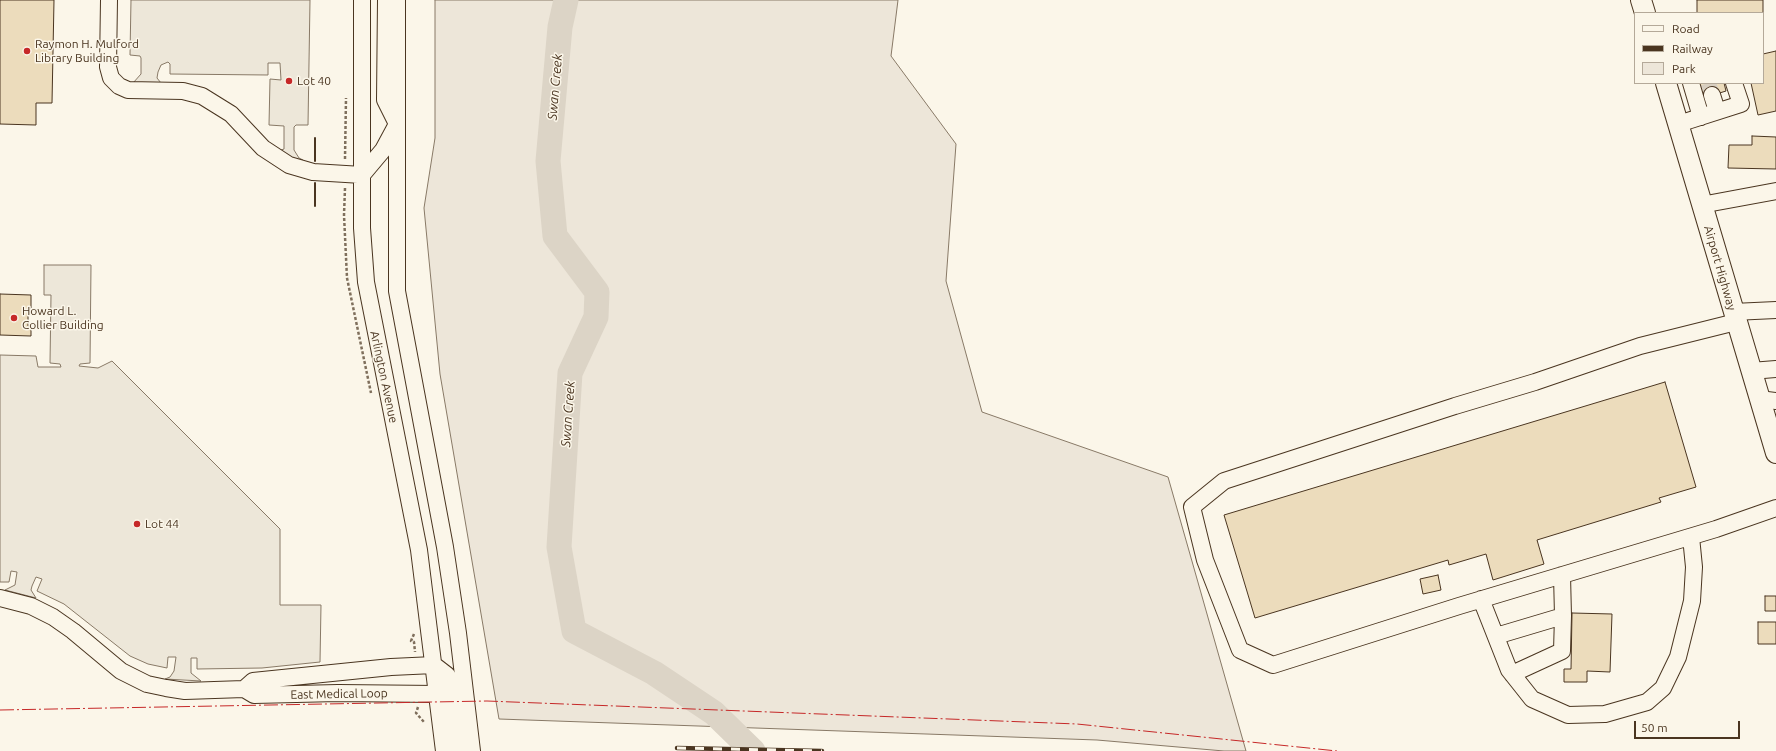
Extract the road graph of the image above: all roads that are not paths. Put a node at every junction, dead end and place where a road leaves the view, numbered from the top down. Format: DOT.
graph roads {
  1 [pos="109,0"];
  2 [pos="362,0"];
  3 [pos="386,0"];
  4 [pos="397,0"];
  5 [pos="1641,0"];
  6 [pos="1645,12"];
  7 [pos="1666,84"];
  8 [pos="1691,84"];
  9 [pos="1734,84"];
  10 [pos="1712,95"];
  11 [pos="1717,112"];
  12 [pos="1701,117"];
  13 [pos="396,124"];
  14 [pos="1678,124"];
  15 [pos="362,175"];
  16 [pos="1776,191"];
  17 [pos="1701,205"];
  18 [pos="1776,310"];
  19 [pos="1734,317"];
  20 [pos="1776,369"];
  21 [pos="1751,371"];
  22 [pos="1768,400"];
  23 [pos="1776,453"];
  24 [pos="1776,508"];
  25 [pos="1691,537"];
  26 [pos="1562,575"];
  27 [pos="0,598"];
  28 [pos="1481,599"];
  29 [pos="1563,616"];
  30 [pos="1496,636"];
  31 [pos="434,665"];
  32 [pos="1512,674"];
  33 [pos="244,689"];
  34 [pos="437,694"];
  35 [pos="444,751"];
  36 [pos="458,751"];
  37 [pos="472,751"];
  1 -- 15 [label="street"];
  2 -- 15 [label="street, Arlington Avenue"];
  3 -- 13 [label="street"];
  4 -- 13 [label="street"];
  5 -- 6 [label="main road"];
  7 -- 14 [label="main road, Airport Highway"];
  8 -- 12 [label="street"];
  9 -- 11 [label="street"];
  10 -- 11 [label="street"];
  11 -- 12 [label="street"];
  12 -- 14 [label="street"];
  13 -- 15 [label="street"];
  13 -- 37 [label="street"];
  14 -- 17 [label="main road, Airport Highway"];
  15 -- 31 [label="street, Arlington Avenue"];
  16 -- 17 [label="street"];
  17 -- 19 [label="main road, Airport Highway"];
  18 -- 19 [label="street"];
  19 -- 21 [label="main road, Airport Highway"];
  19 -- 28 [label="street"];
  20 -- 21 [label="street"];
  21 -- 22 [label="main road, Airport Highway"];
  22 -- 23 [label="main road, Airport Highway"];
  24 -- 25 [label="street"];
  25 -- 26 [label="street"];
  25 -- 32 [label="street"];
  26 -- 28 [label="street"];
  26 -- 29 [label="street"];
  27 -- 33 [label="street, East Medical Loop"];
  28 -- 30 [label="street"];
  29 -- 30 [label="street"];
  29 -- 32 [label="street"];
  30 -- 32 [label="street"];
  31 -- 33 [label="street, East Medical Loop"];
  31 -- 34 [label="street, Arlington Avenue"];
  31 -- 36 [label="street"];
  33 -- 34 [label="street, East Medical Loop"];
  34 -- 35 [label="street, Arlington Avenue"];
}
